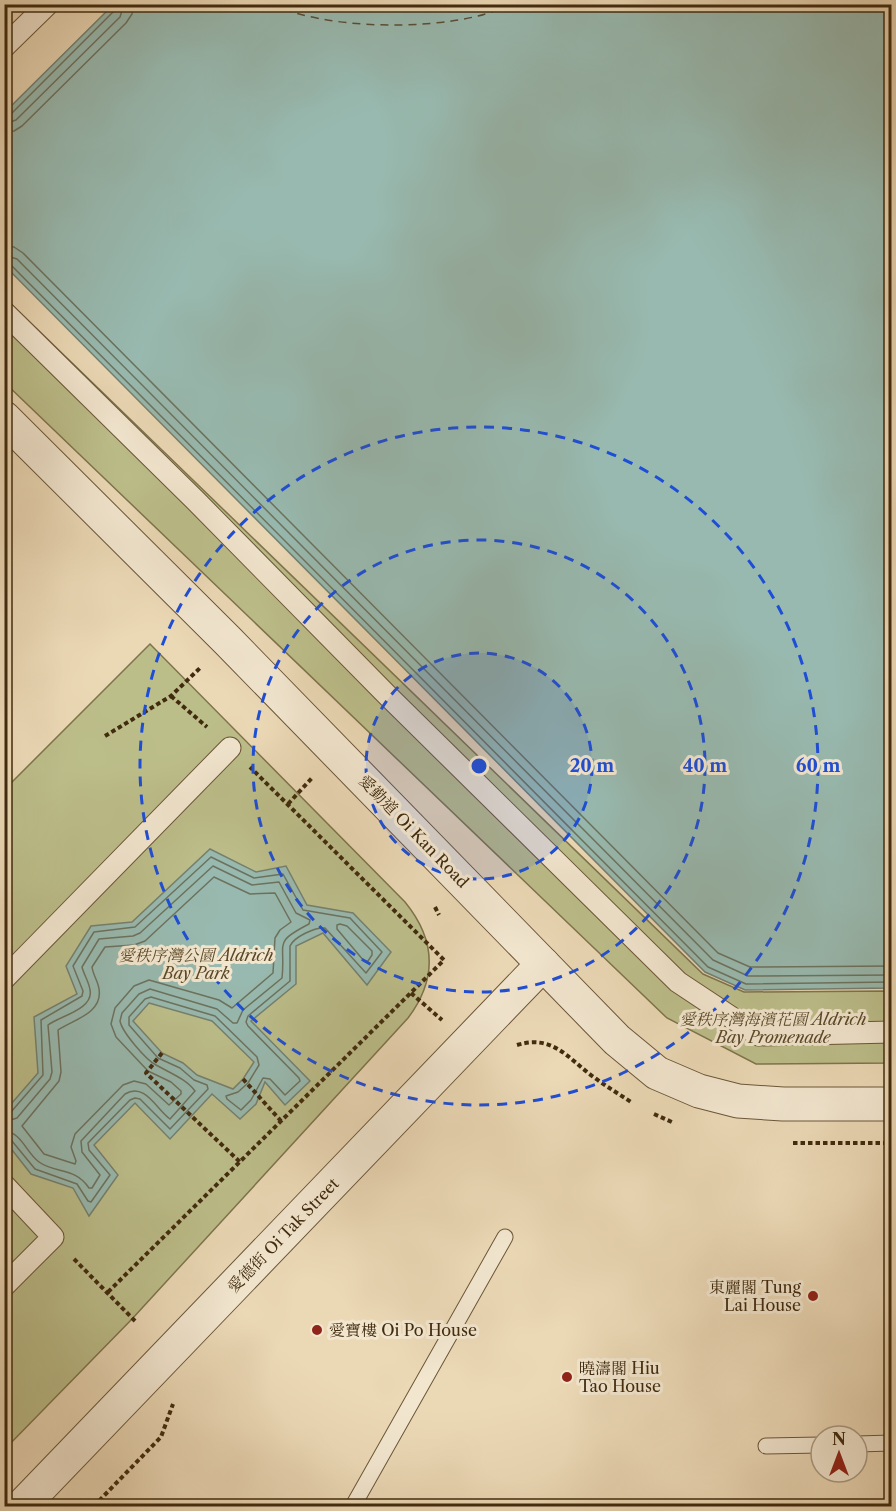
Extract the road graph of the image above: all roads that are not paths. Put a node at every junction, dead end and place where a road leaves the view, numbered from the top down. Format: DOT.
graph roads {
  1 [pos="48,4"];
  2 [pos="4,47"];
  3 [pos="4,312"];
  4 [pos="4,418"];
  5 [pos="230,748"];
  6 [pos="543,964"];
  7 [pos="4,979"];
  8 [pos="891,1032"];
  9 [pos="891,1104"];
  10 [pos="4,1185"];
  11 [pos="505,1237"];
  12 [pos="4,1286"];
  13 [pos="891,1443"];
  14 [pos="869,1444"];
  15 [pos="809,1445"];
  16 [pos="766,1446"];
  17 [pos="22,1506"];
  18 [pos="353,1506"];
  1 -- 2 [label="street"];
  3 -- 8 [label="street"];
  4 -- 6 [label="street, 愛勤道 Oi Kan Road"];
  5 -- 7 [label="street"];
  6 -- 9 [label="street, 愛勤道 Oi Kan Road"];
  6 -- 17 [label="street, 愛德街 Oi Tak Street"];
  10 -- 12 [label="street"];
  11 -- 18 [label="lane"];
  13 -- 14 [label="lane"];
  15 -- 16 [label="lane"];
}
